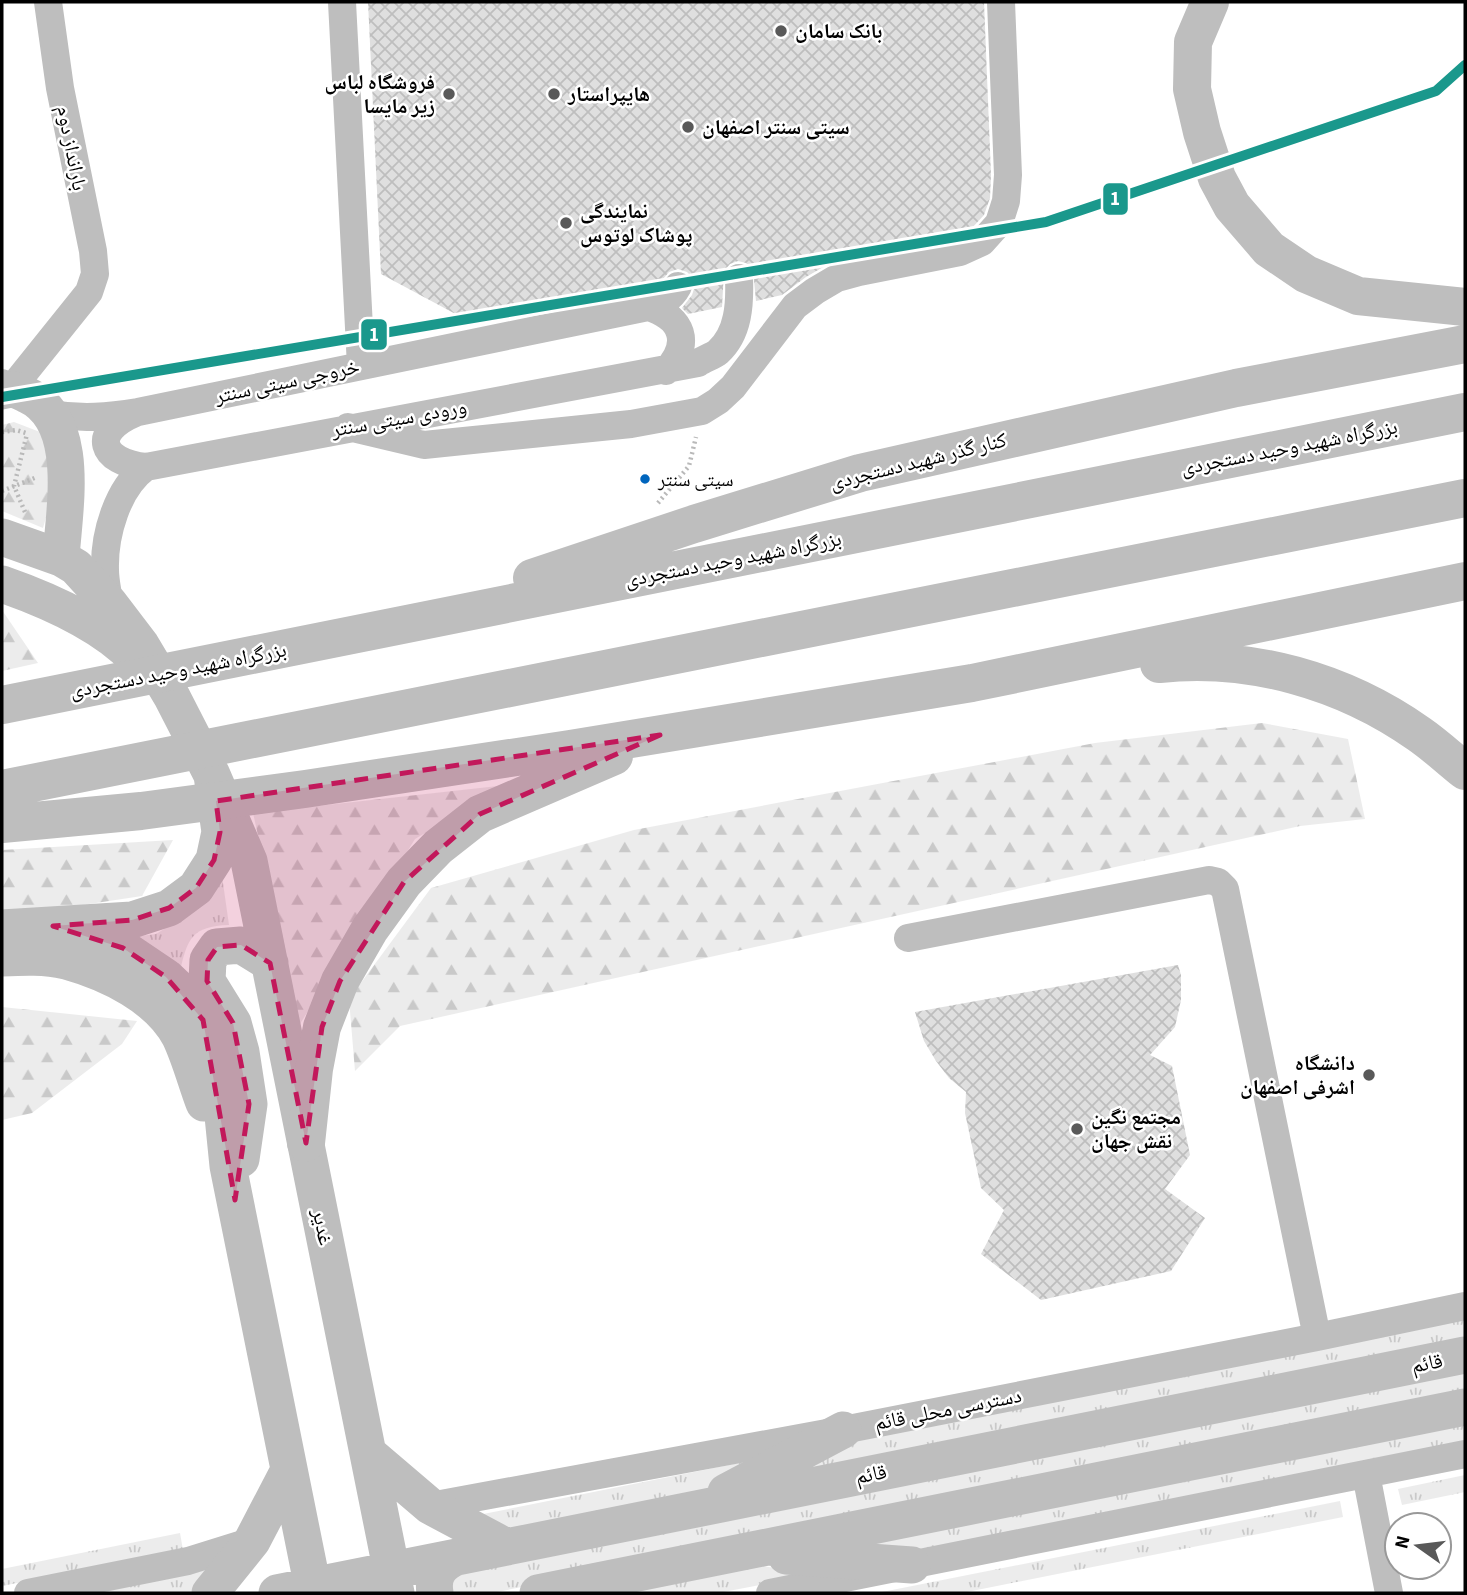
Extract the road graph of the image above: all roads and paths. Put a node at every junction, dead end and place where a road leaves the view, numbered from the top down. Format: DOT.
graph roads {
  1 [pos="48,2"];
  2 [pos="342,2"];
  3 [pos="1001,2"];
  4 [pos="1210,2"];
  5 [pos="739,278"];
  6 [pos="678,286"];
  7 [pos="648,307"];
  8 [pos="1465,307"];
  9 [pos="1465,344"];
  10 [pos="361,366"];
  11 [pos="666,371"];
  12 [pos="5,387"];
  13 [pos="702,411"];
  14 [pos="138,412"];
  15 [pos="1465,412"];
  16 [pos="39,424"];
  17 [pos="348,427"];
  18 [pos="146,467"];
  19 [pos="1465,498"];
  20 [pos="15,526"];
  21 [pos="658,536"];
  22 [pos="68,562"];
  23 [pos="1465,582"];
  24 [pos="9,587"];
  25 [pos="109,603"];
  26 [pos="384,629"];
  27 [pos="972,683"];
  28 [pos="172,697"];
  29 [pos="2,705"];
  30 [pos="660,734"];
  31 [pos="1465,771"];
  32 [pos="2,789"];
  33 [pos="2,824"];
  34 [pos="232,861"];
  35 [pos="53,926"];
  36 [pos="2,928"];
  37 [pos="908,938"];
  38 [pos="2,958"];
  39 [pos="270,963"];
  40 [pos="306,1143"];
  41 [pos="231,1183"];
  42 [pos="1465,1306"];
  43 [pos="1317,1337"];
  44 [pos="1465,1355"];
  45 [pos="1465,1408"];
  46 [pos="843,1430"];
  47 [pos="369,1454"];
  48 [pos="1465,1454"];
  49 [pos="289,1470"];
  50 [pos="1366,1474"];
  51 [pos="430,1506"];
  52 [pos="692,1510"];
  53 [pos="253,1541"];
  54 [pos="507,1547"];
  55 [pos="740,1553"];
  56 [pos="457,1557"];
  57 [pos="912,1565"];
  58 [pos="394,1582"];
  59 [pos="313,1590"];
  60 [pos="28,1593"];
  61 [pos="210,1593"];
  62 [pos="276,1593"];
  63 [pos="435,1593"];
  64 [pos="538,1593"];
  65 [pos="770,1593"];
  66 [pos="1389,1593"];
  1 -- 12 [label="street, بارانداز دوم"];
  2 -- 10 [label="street"];
  3 -- 13 [label="street"];
  4 -- 8 [label="highway"];
  5 -- 11 [label="street, ورودی سیتی سنتر"];
  6 -- 7 [label="street, خروجی سیتی سنتر"];
  7 -- 10 [label="street, خروجی سیتی سنتر"];
  7 -- 11 [label="street"];
  9 -- 21 [label="highway, کنار گذر شهید دستجردی"];
  10 -- 14 [label="street, خروجی سیتی سنتر"];
  11 -- 17 [label="street, ورودی سیتی سنتر"];
  12 -- 16 [label="main road"];
  13 -- 17 [label="street"];
  13 -- 21 [label="path"];
  14 -- 16 [label="street, خروجی سیتی سنتر"];
  14 -- 18 [label="street"];
  15 -- 26 [label="highway, بزرگراه شهید وحید دستجردی"];
  16 -- 20 [label="path"];
  16 -- 22 [label="main road"];
  17 -- 18 [label="street, ورودی سیتی سنتر"];
  18 -- 25 [label="street"];
  19 -- 32 [label="highway"];
  20 -- 22 [label="main road"];
  21 -- 26 [label="highway, کنار گذر شهید دستجردی"];
  22 -- 25 [label="main road"];
  23 -- 27 [label="highway"];
  24 -- 28 [label="main road"];
  25 -- 28 [label="main road"];
  26 -- 29 [label="highway, بزرگراه شهید وحید دستجردی"];
  27 -- 30 [label="highway"];
  27 -- 31 [label="highway"];
  28 -- 34 [label="main road"];
  30 -- 33 [label="highway"];
  30 -- 40 [label="highway"];
  34 -- 35 [label="main road"];
  34 -- 39 [label="main road, غدیر"];
  35 -- 36 [label="main road"];
  35 -- 41 [label="main road"];
  37 -- 43 [label="street"];
  38 -- 41 [label="main road"];
  39 -- 40 [label="main road, غدیر"];
  39 -- 41 [label="main road"];
  40 -- 47 [label="main road, غدیر"];
  41 -- 49 [label="main road"];
  42 -- 43 [label="street, دسترسی محلی قائم"];
  43 -- 46 [label="street, دسترسی محلی قائم"];
  44 -- 52 [label="main road, قائم"];
  45 -- 55 [label="main road"];
  46 -- 51 [label="street, دسترسی محلی قائم"];
  46 -- 52 [label="main road"];
  47 -- 51 [label="main road"];
  47 -- 58 [label="main road, غدیر"];
  48 -- 50 [label="street"];
  49 -- 53 [label="main road"];
  49 -- 59 [label="main road"];
  50 -- 57 [label="street"];
  50 -- 66 [label="street"];
  51 -- 54 [label="main road"];
  52 -- 54 [label="main road, قائم"];
  53 -- 60 [label="street"];
  53 -- 61 [label="main road"];
  54 -- 56 [label="main road, قائم"];
  55 -- 57 [label="main road"];
  55 -- 64 [label="main road"];
  56 -- 58 [label="main road, قائم"];
  56 -- 63 [label="main road"];
  57 -- 65 [label="street"];
  58 -- 59 [label="main road, قائم"];
  59 -- 62 [label="main road, قائم"];
}
